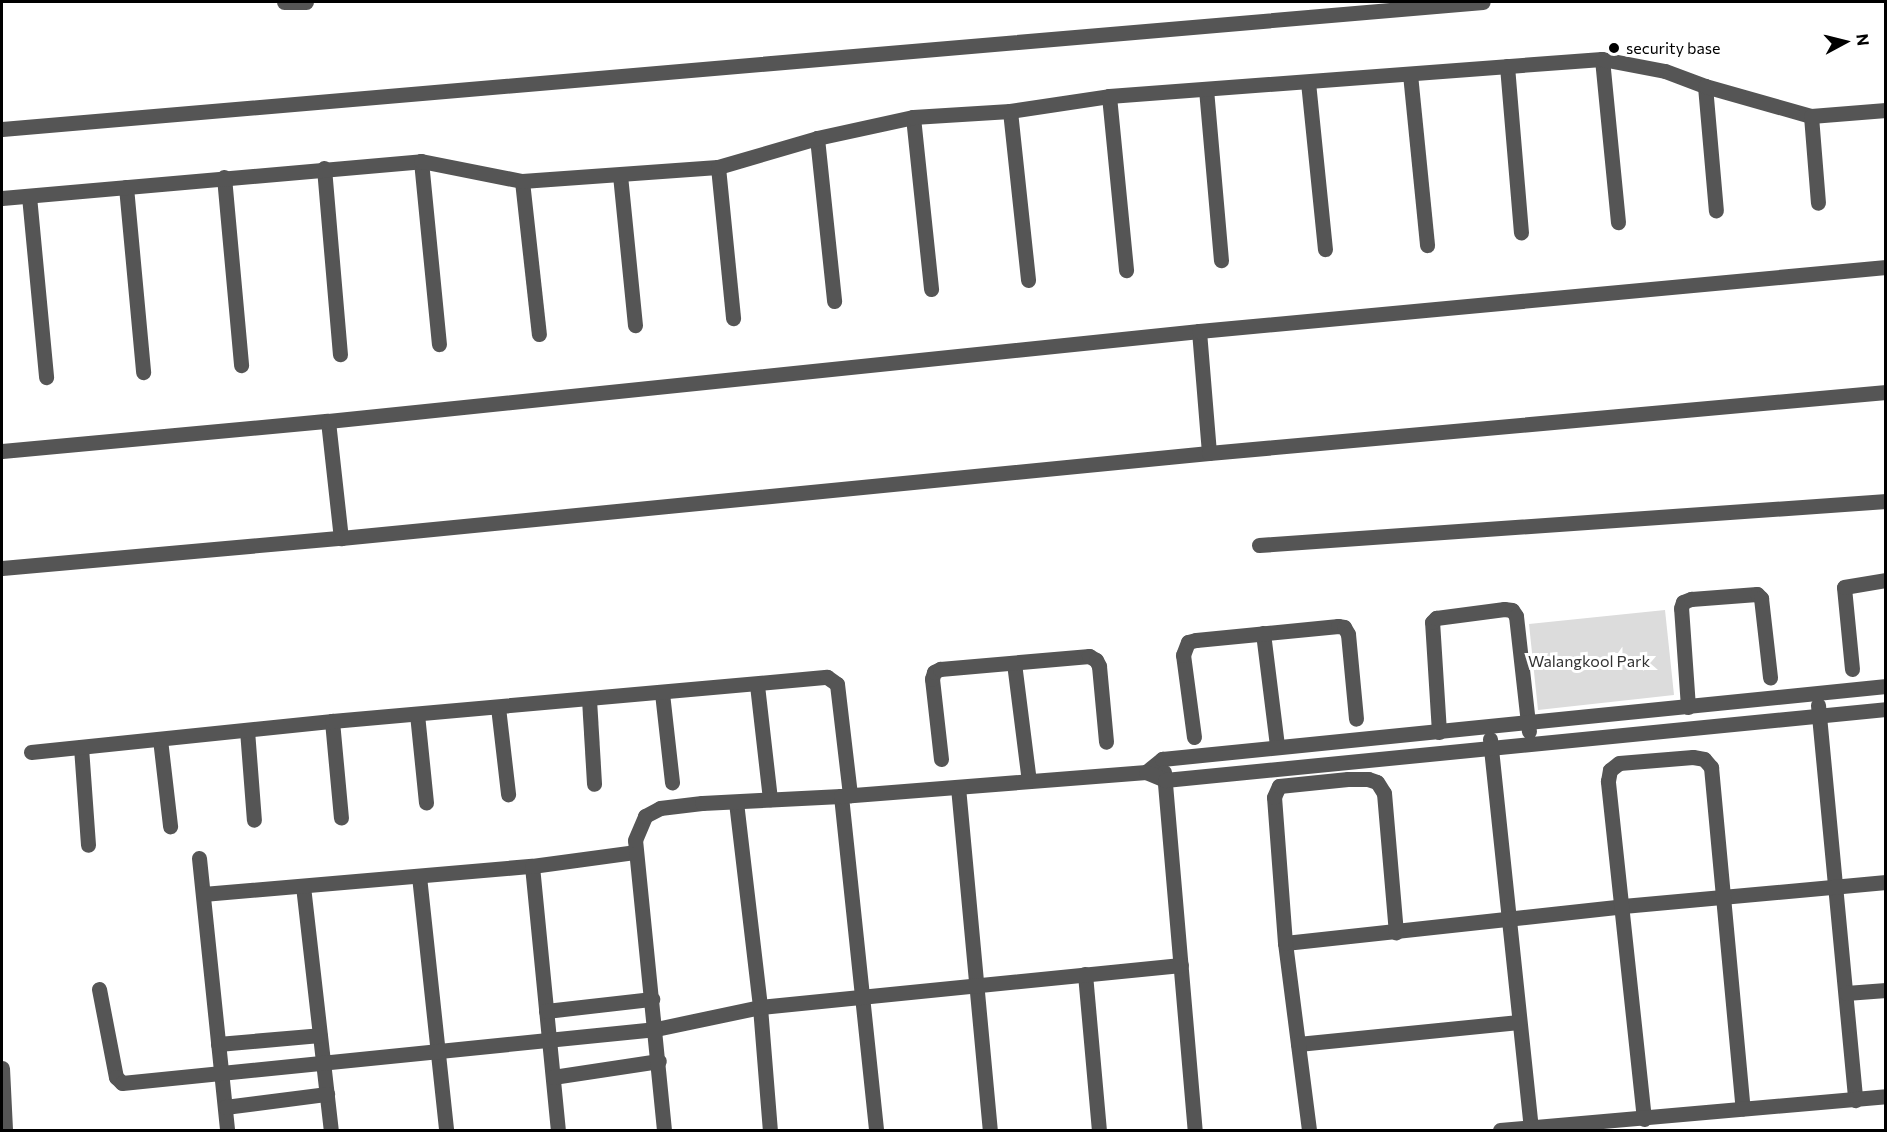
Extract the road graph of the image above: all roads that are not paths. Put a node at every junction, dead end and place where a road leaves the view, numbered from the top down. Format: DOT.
graph roads {
  1 [pos="284,2"];
  2 [pos="306,2"];
  3 [pos="1483,2"];
  4 [pos="1602,59"];
  5 [pos="1507,66"];
  6 [pos="1410,74"];
  7 [pos="1308,82"];
  8 [pos="1705,86"];
  9 [pos="1206,89"];
  10 [pos="1109,96"];
  11 [pos="1886,110"];
  12 [pos="1010,111"];
  13 [pos="1811,116"];
  14 [pos="913,117"];
  15 [pos="2,129"];
  16 [pos="817,138"];
  17 [pos="421,161"];
  18 [pos="718,167"];
  19 [pos="324,168"];
  20 [pos="620,175"];
  21 [pos="224,177"];
  22 [pos="522,181"];
  23 [pos="126,187"];
  24 [pos="29,196"];
  25 [pos="2,198"];
  26 [pos="1818,203"];
  27 [pos="1716,211"];
  28 [pos="1618,222"];
  29 [pos="1521,232"];
  30 [pos="1427,245"];
  31 [pos="1325,249"];
  32 [pos="1221,260"];
  33 [pos="1886,267"];
  34 [pos="1126,270"];
  35 [pos="1028,280"];
  36 [pos="931,289"];
  37 [pos="834,301"];
  38 [pos="733,318"];
  39 [pos="635,325"];
  40 [pos="1199,331"];
  41 [pos="539,334"];
  42 [pos="439,344"];
  43 [pos="340,354"];
  44 [pos="242,365"];
  45 [pos="143,372"];
  46 [pos="46,377"];
  47 [pos="1886,392"];
  48 [pos="328,421"];
  49 [pos="2,451"];
  50 [pos="1209,453"];
  51 [pos="1886,501"];
  52 [pos="341,538"];
  53 [pos="1259,545"];
  54 [pos="2,568"];
  55 [pos="1886,580"];
  56 [pos="1263,633"];
  57 [pos="1014,663"];
  58 [pos="1852,669"];
  59 [pos="1770,677"];
  60 [pos="757,685"];
  61 [pos="1886,686"];
  62 [pos="662,693"];
  63 [pos="1816,693"];
  64 [pos="589,699"];
  65 [pos="498,707"];
  66 [pos="1688,707"];
  67 [pos="1886,709"];
  68 [pos="417,714"];
  69 [pos="1819,715"];
  70 [pos="1356,719"];
  71 [pos="332,721"];
  72 [pos="1528,723"];
  73 [pos="1489,727"];
  74 [pos="247,730"];
  75 [pos="1439,732"];
  76 [pos="1194,737"];
  77 [pos="160,739"];
  78 [pos="1106,742"];
  79 [pos="1530,743"];
  80 [pos="1277,746"];
  81 [pos="81,747"];
  82 [pos="1491,747"];
  83 [pos="31,752"];
  84 [pos="941,759"];
  85 [pos="1162,759"];
  86 [pos="1146,772"];
  87 [pos="1165,780"];
  88 [pos="1029,781"];
  89 [pos="672,782"];
  90 [pos="594,784"];
  91 [pos="958,787"];
  92 [pos="508,794"];
  93 [pos="845,795"];
  94 [pos="770,800"];
  95 [pos="736,802"];
  96 [pos="426,803"];
  97 [pos="341,818"];
  98 [pos="254,820"];
  99 [pos="170,826"];
  100 [pos="88,845"];
  101 [pos="636,852"];
  102 [pos="199,858"];
  103 [pos="532,866"];
  104 [pos="419,876"];
  105 [pos="1886,882"];
  106 [pos="303,886"];
  107 [pos="1837,887"];
  108 [pos="203,894"];
  109 [pos="1725,897"];
  110 [pos="1623,906"];
  111 [pos="1509,920"];
  112 [pos="1396,932"];
  113 [pos="1285,943"];
  114 [pos="1181,965"];
  115 [pos="1085,975"];
  116 [pos="978,985"];
  117 [pos="99,989"];
  118 [pos="1886,990"];
  119 [pos="1846,993"];
  120 [pos="864,996"];
  121 [pos="652,999"];
  122 [pos="760,1007"];
  123 [pos="546,1011"];
  124 [pos="1519,1022"];
  125 [pos="656,1029"];
  126 [pos="320,1035"];
  127 [pos="549,1038"];
  128 [pos="218,1044"];
  129 [pos="1298,1044"];
  130 [pos="438,1051"];
  131 [pos="658,1061"];
  132 [pos="323,1063"];
  133 [pos="2,1068"];
  134 [pos="221,1073"];
  135 [pos="553,1077"];
  136 [pos="327,1094"];
  137 [pos="1886,1096"];
  138 [pos="1855,1100"];
  139 [pos="225,1107"];
  140 [pos="1743,1109"];
  141 [pos="1644,1119"];
  142 [pos="1531,1128"];
  143 [pos="4,1131"];
  144 [pos="227,1131"];
  145 [pos="331,1131"];
  146 [pos="446,1131"];
  147 [pos="558,1131"];
  148 [pos="664,1131"];
  149 [pos="770,1131"];
  150 [pos="876,1131"];
  151 [pos="990,1131"];
  152 [pos="1099,1131"];
  153 [pos="1195,1131"];
  154 [pos="1309,1131"];
  155 [pos="1500,1131"];
  1 -- 2 [label="street"];
  3 -- 15 [label="street"];
  4 -- 5 [label="street"];
  4 -- 8 [label="street"];
  4 -- 28 [label="street"];
  5 -- 6 [label="street"];
  5 -- 29 [label="street"];
  6 -- 7 [label="street"];
  6 -- 30 [label="street"];
  7 -- 9 [label="street"];
  7 -- 31 [label="street"];
  8 -- 13 [label="street"];
  8 -- 27 [label="street"];
  9 -- 10 [label="street"];
  9 -- 32 [label="street"];
  10 -- 12 [label="street"];
  10 -- 34 [label="street"];
  11 -- 13 [label="street"];
  12 -- 14 [label="street"];
  12 -- 35 [label="street"];
  13 -- 26 [label="street"];
  14 -- 16 [label="street"];
  14 -- 36 [label="street"];
  16 -- 18 [label="street"];
  16 -- 37 [label="street"];
  17 -- 19 [label="street"];
  17 -- 22 [label="street"];
  17 -- 42 [label="street"];
  18 -- 20 [label="street"];
  18 -- 38 [label="street"];
  19 -- 21 [label="street"];
  19 -- 43 [label="street"];
  20 -- 22 [label="street"];
  20 -- 39 [label="street"];
  21 -- 23 [label="street"];
  21 -- 44 [label="street"];
  22 -- 41 [label="street"];
  23 -- 24 [label="street"];
  23 -- 45 [label="street"];
  24 -- 25 [label="street"];
  24 -- 46 [label="street"];
  33 -- 40 [label="street"];
  40 -- 48 [label="street"];
  40 -- 50 [label="street"];
  47 -- 50 [label="street"];
  48 -- 49 [label="street"];
  48 -- 52 [label="street"];
  50 -- 52 [label="street"];
  51 -- 53 [label="street"];
  52 -- 54 [label="street"];
  55 -- 58 [label="street"];
  56 -- 70 [label="street"];
  56 -- 76 [label="street"];
  56 -- 80 [label="street"];
  57 -- 78 [label="street"];
  57 -- 84 [label="street"];
  57 -- 88 [label="street"];
  59 -- 66 [label="street"];
  60 -- 62 [label="street"];
  60 -- 93 [label="street"];
  60 -- 94 [label="street"];
  61 -- 63 [label="street"];
  62 -- 64 [label="street"];
  62 -- 89 [label="street"];
  63 -- 66 [label="street"];
  63 -- 69 [label="street"];
  64 -- 65 [label="street"];
  64 -- 90 [label="street"];
  65 -- 68 [label="street"];
  65 -- 92 [label="street"];
  66 -- 72 [label="street"];
  67 -- 69 [label="street"];
  68 -- 71 [label="street"];
  68 -- 96 [label="street"];
  69 -- 79 [label="street"];
  69 -- 107 [label="street"];
  71 -- 74 [label="street"];
  71 -- 97 [label="street"];
  72 -- 73 [label="street"];
  72 -- 75 [label="street"];
  72 -- 79 [label="street"];
  73 -- 75 [label="street"];
  73 -- 82 [label="street"];
  74 -- 77 [label="street"];
  74 -- 98 [label="street"];
  75 -- 80 [label="street"];
  77 -- 81 [label="street"];
  77 -- 99 [label="street"];
  79 -- 82 [label="street"];
  80 -- 85 [label="street"];
  81 -- 83 [label="street"];
  81 -- 100 [label="street"];
  82 -- 87 [label="street"];
  82 -- 111 [label="street"];
  85 -- 86 [label="street"];
  85 -- 87 [label="street"];
  86 -- 87 [label="street"];
  86 -- 88 [label="street"];
  87 -- 114 [label="street"];
  88 -- 91 [label="street"];
  91 -- 93 [label="street"];
  91 -- 116 [label="street"];
  93 -- 94 [label="street"];
  93 -- 120 [label="street"];
  94 -- 95 [label="street"];
  95 -- 101 [label="street"];
  95 -- 122 [label="street"];
  101 -- 103 [label="street"];
  101 -- 121 [label="street"];
  102 -- 108 [label="street"];
  103 -- 104 [label="street"];
  103 -- 123 [label="street"];
  104 -- 106 [label="street"];
  104 -- 130 [label="street"];
  105 -- 107 [label="street"];
  106 -- 108 [label="street"];
  106 -- 126 [label="street"];
  107 -- 109 [label="street"];
  107 -- 119 [label="street"];
  108 -- 128 [label="street"];
  109 -- 110 [label="street"];
  109 -- 110 [label="street"];
  109 -- 140 [label="street"];
  110 -- 111 [label="street"];
  110 -- 141 [label="street"];
  111 -- 112 [label="street"];
  111 -- 124 [label="street"];
  112 -- 113 [label="street"];
  112 -- 113 [label="street"];
  113 -- 129 [label="street"];
  114 -- 115 [label="street"];
  114 -- 153 [label="street"];
  115 -- 116 [label="street"];
  115 -- 152 [label="street"];
  116 -- 120 [label="street"];
  116 -- 151 [label="street"];
  117 -- 134 [label="street"];
  118 -- 119 [label="street"];
  119 -- 138 [label="street"];
  120 -- 122 [label="street"];
  120 -- 150 [label="street"];
  121 -- 123 [label="street"];
  121 -- 125 [label="street"];
  122 -- 125 [label="street"];
  122 -- 149 [label="street"];
  123 -- 127 [label="street"];
  124 -- 129 [label="street"];
  124 -- 142 [label="street"];
  125 -- 127 [label="street"];
  125 -- 131 [label="street"];
  126 -- 128 [label="street"];
  126 -- 132 [label="street"];
  127 -- 130 [label="street"];
  127 -- 135 [label="street"];
  128 -- 134 [label="street"];
  129 -- 154 [label="street"];
  130 -- 132 [label="street"];
  130 -- 146 [label="street"];
  131 -- 135 [label="street"];
  131 -- 148 [label="street"];
  132 -- 134 [label="street"];
  132 -- 136 [label="street"];
  133 -- 143 [label="street"];
  134 -- 139 [label="street"];
  135 -- 147 [label="street"];
  136 -- 139 [label="street"];
  136 -- 145 [label="street"];
  137 -- 138 [label="street"];
  138 -- 140 [label="street"];
  139 -- 144 [label="street"];
  140 -- 141 [label="street"];
  141 -- 142 [label="street"];
  142 -- 155 [label="street"];
}
